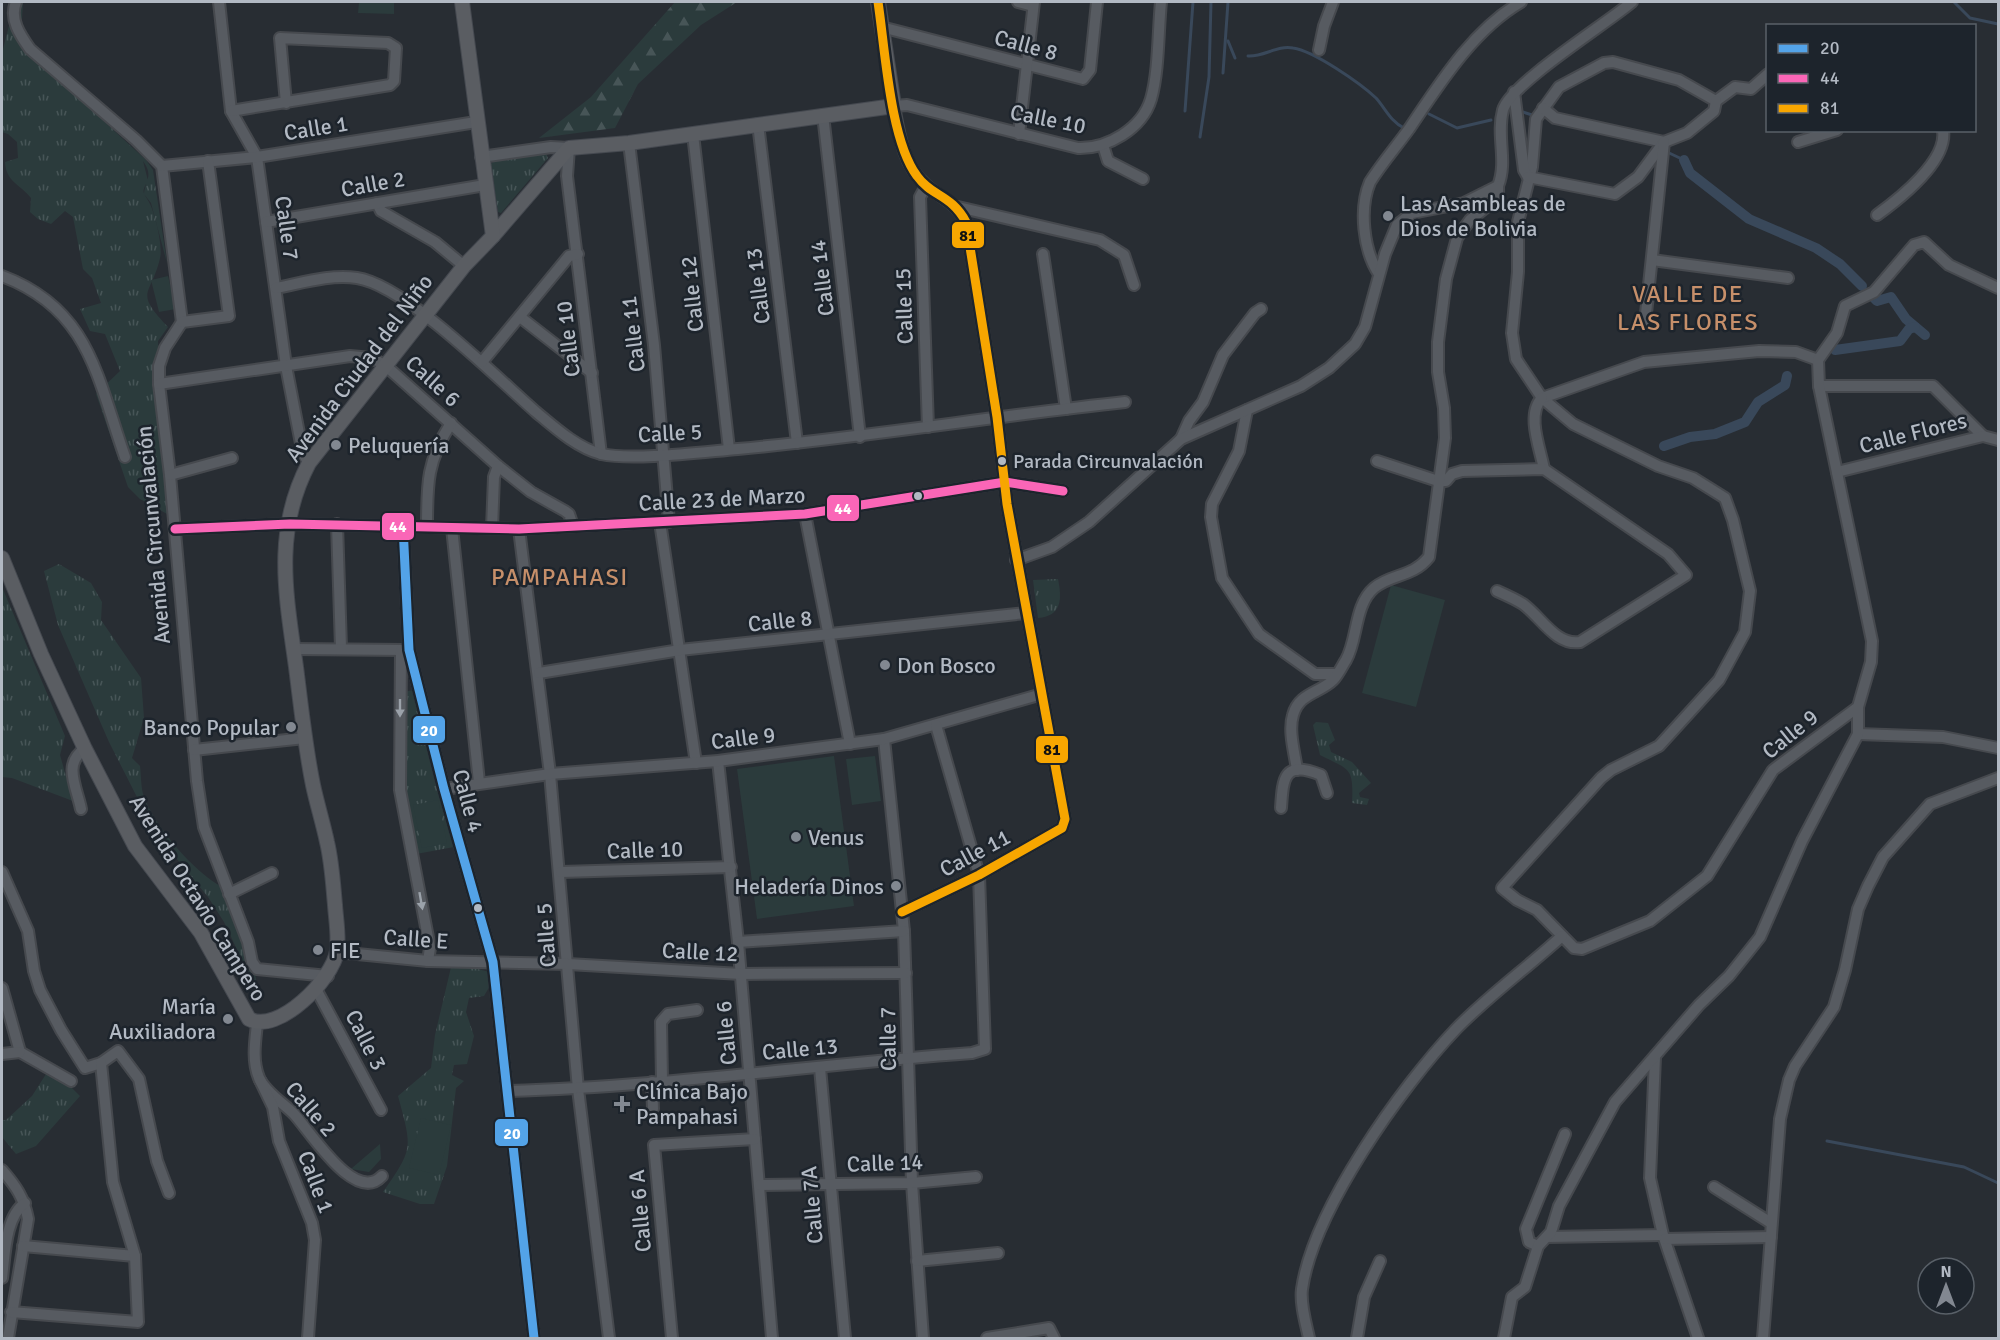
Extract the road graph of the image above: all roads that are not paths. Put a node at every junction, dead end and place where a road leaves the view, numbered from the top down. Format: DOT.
graph roads {
  1 [pos="16,2"];
  2 [pos="219,2"];
  3 [pos="462,2"];
  4 [pos="878,2"];
  5 [pos="1018,2"];
  6 [pos="1097,2"];
  7 [pos="1161,2"];
  8 [pos="1334,2"];
  9 [pos="1521,2"];
  10 [pos="1632,2"];
  11 [pos="1033,4"];
  12 [pos="882,30"];
  13 [pos="1319,50"];
  14 [pos="1028,65"];
  15 [pos="1766,75"];
  16 [pos="1514,92"];
  17 [pos="1716,101"];
  18 [pos="286,102"];
  19 [pos="894,106"];
  20 [pos="1543,108"];
  21 [pos="231,111"];
  22 [pos="823,115"];
  23 [pos="476,122"];
  24 [pos="758,124"];
  25 [pos="1830,132"];
  26 [pos="1943,132"];
  27 [pos="693,134"];
  28 [pos="1019,134"];
  29 [pos="1664,142"];
  30 [pos="1797,142"];
  31 [pos="629,143"];
  32 [pos="1103,145"];
  33 [pos="569,148"];
  34 [pos="257,157"];
  35 [pos="481,157"];
  36 [pos="208,161"];
  37 [pos="162,166"];
  38 [pos="1528,177"];
  39 [pos="1143,179"];
  40 [pos="485,184"];
  41 [pos="926,186"];
  42 [pos="1498,186"];
  43 [pos="377,203"];
  44 [pos="958,207"];
  45 [pos="1877,215"];
  46 [pos="266,222"];
  47 [pos="493,236"];
  48 [pos="578,254"];
  49 [pos="1043,254"];
  50 [pos="1652,260"];
  51 [pos="464,266"];
  52 [pos="1379,274"];
  53 [pos="2,276"];
  54 [pos="1788,278"];
  55 [pos="1134,285"];
  56 [pos="276,288"];
  57 [pos="1998,288"];
  58 [pos="1261,309"];
  59 [pos="424,316"];
  60 [pos="520,317"];
  61 [pos="182,322"];
  62 [pos="1645,322"];
  63 [pos="1818,360"];
  64 [pos="482,362"];
  65 [pos="286,366"];
  66 [pos="387,366"];
  67 [pos="592,373"];
  68 [pos="159,384"];
  69 [pos="1819,386"];
  70 [pos="1542,398"];
  71 [pos="1125,402"];
  72 [pos="1066,409"];
  73 [pos="1247,410"];
  74 [pos="997,417"];
  75 [pos="450,423"];
  76 [pos="927,427"];
  77 [pos="1983,436"];
  78 [pos="860,437"];
  79 [pos="1181,440"];
  80 [pos="1998,440"];
  81 [pos="797,443"];
  82 [pos="729,449"];
  83 [pos="601,454"];
  84 [pos="665,454"];
  85 [pos="125,457"];
  86 [pos="232,458"];
  87 [pos="1377,461"];
  88 [pos="309,463"];
  89 [pos="498,466"];
  90 [pos="1544,468"];
  91 [pos="1837,472"];
  92 [pos="170,475"];
  93 [pos="1438,481"];
  94 [pos="1005,482"];
  95 [pos="1063,491"];
  96 [pos="805,514"];
  97 [pos="664,522"];
  98 [pos="290,524"];
  99 [pos="336,524"];
  100 [pos="403,526"];
  101 [pos="427,526"];
  102 [pos="573,526"];
  103 [pos="452,528"];
  104 [pos="492,528"];
  105 [pos="175,529"];
  106 [pos="519,529"];
  107 [pos="2,558"];
  108 [pos="1016,560"];
  109 [pos="1497,591"];
  110 [pos="1026,613"];
  111 [pos="829,636"];
  112 [pos="341,648"];
  113 [pos="293,649"];
  114 [pos="405,650"];
  115 [pos="680,650"];
  116 [pos="538,673"];
  117 [pos="1337,674"];
  118 [pos="1042,694"];
  119 [pos="1858,707"];
  120 [pos="936,725"];
  121 [pos="1858,734"];
  122 [pos="305,738"];
  123 [pos="884,740"];
  124 [pos="850,744"];
  125 [pos="1998,748"];
  126 [pos="85,749"];
  127 [pos="194,750"];
  128 [pos="718,761"];
  129 [pos="696,763"];
  130 [pos="1297,770"];
  131 [pos="550,774"];
  132 [pos="1998,778"];
  133 [pos="479,782"];
  134 [pos="444,789"];
  135 [pos="1327,793"];
  136 [pos="1281,808"];
  137 [pos="81,809"];
  138 [pos="731,867"];
  139 [pos="2,872"];
  140 [pos="561,872"];
  141 [pos="272,873"];
  142 [pos="979,875"];
  143 [pos="229,894"];
  144 [pos="902,912"];
  145 [pos="904,931"];
  146 [pos="1562,936"];
  147 [pos="738,942"];
  148 [pos="337,952"];
  149 [pos="428,961"];
  150 [pos="493,962"];
  151 [pos="568,964"];
  152 [pos="906,973"];
  153 [pos="741,974"];
  154 [pos="328,976"];
  155 [pos="2,988"];
  156 [pos="316,989"];
  157 [pos="697,1010"];
  158 [pos="257,1024"];
  159 [pos="20,1052"];
  160 [pos="2,1054"];
  161 [pos="908,1057"];
  162 [pos="1655,1057"];
  163 [pos="101,1063"];
  164 [pos="820,1068"];
  165 [pos="749,1073"];
  166 [pos="260,1080"];
  167 [pos="71,1081"];
  168 [pos="657,1082"];
  169 [pos="578,1089"];
  170 [pos="509,1091"];
  171 [pos="653,1109"];
  172 [pos="381,1110"];
  173 [pos="1565,1134"];
  174 [pos="755,1139"];
  175 [pos="2,1170"];
  176 [pos="382,1176"];
  177 [pos="976,1176"];
  178 [pos="829,1184"];
  179 [pos="912,1184"];
  180 [pos="759,1185"];
  181 [pos="1714,1187"];
  182 [pos="169,1193"];
  183 [pos="25,1203"];
  184 [pos="1771,1223"];
  185 [pos="1547,1237"];
  186 [pos="1664,1237"];
  187 [pos="1771,1237"];
  188 [pos="24,1246"];
  189 [pos="1538,1246"];
  190 [pos="998,1253"];
  191 [pos="135,1256"];
  192 [pos="917,1261"];
  193 [pos="1380,1261"];
  194 [pos="2,1278"];
  195 [pos="11,1312"];
  196 [pos="1051,1333"];
  197 [pos="1015,1336"];
  198 [pos="8,1338"];
  199 [pos="308,1338"];
  200 [pos="534,1338"];
  201 [pos="609,1338"];
  202 [pos="672,1338"];
  203 [pos="772,1338"];
  204 [pos="844,1338"];
  205 [pos="923,1338"];
  206 [pos="987,1338"];
  207 [pos="1310,1338"];
  208 [pos="1357,1338"];
  209 [pos="1504,1338"];
  210 [pos="1698,1338"];
  211 [pos="1763,1338"];
  1 -- 37 [label="street"];
  2 -- 21 [label="street, Calle 7"];
  3 -- 23 [label="main road"];
  4 -- 12 [label="main road"];
  5 -- 11 [label="street"];
  6 -- 14 [label="street, Calle 8"];
  7 -- 32 [label="street, Calle 10"];
  8 -- 13 [label="street"];
  9 -- 52 [label="street"];
  10 -- 16 [label="street"];
  11 -- 14 [label="street"];
  12 -- 14 [label="street, Calle 8"];
  12 -- 19 [label="main road"];
  14 -- 28 [label="street"];
  15 -- 17 [label="street"];
  16 -- 38 [label="street"];
  16 -- 42 [label="street"];
  17 -- 20 [label="street"];
  17 -- 29 [label="street"];
  18 -- 18 [label="street"];
  18 -- 21 [label="street"];
  19 -- 22 [label="main road"];
  19 -- 28 [label="street, Calle 10"];
  19 -- 41 [label="street"];
  20 -- 29 [label="street"];
  20 -- 38 [label="street"];
  21 -- 34 [label="street, Calle 7"];
  22 -- 24 [label="main road"];
  22 -- 78 [label="street, Calle 14"];
  23 -- 34 [label="street, Calle 1"];
  23 -- 35 [label="main road"];
  24 -- 27 [label="main road"];
  24 -- 81 [label="street, Calle 13"];
  25 -- 30 [label="street"];
  26 -- 45 [label="street"];
  27 -- 31 [label="main road"];
  27 -- 82 [label="street, Calle 12"];
  28 -- 32 [label="street, Calle 10"];
  29 -- 38 [label="street"];
  29 -- 50 [label="street"];
  31 -- 33 [label="main road"];
  31 -- 84 [label="street, Calle 11"];
  32 -- 39 [label="street"];
  33 -- 35 [label="street"];
  33 -- 47 [label="main road, Avenida Ciudad del Niño"];
  33 -- 48 [label="street, Calle 10"];
  34 -- 36 [label="street, Calle 1"];
  34 -- 46 [label="street, Calle 7"];
  35 -- 40 [label="main road"];
  36 -- 37 [label="street, Calle 1"];
  36 -- 61 [label="street"];
  37 -- 61 [label="street"];
  38 -- 70 [label="street"];
  40 -- 43 [label="street, Calle 2"];
  40 -- 47 [label="main road"];
  41 -- 44 [label="street"];
  41 -- 76 [label="street, Calle 15"];
  42 -- 52 [label="street"];
  42 -- 93 [label="street"];
  43 -- 46 [label="street, Calle 2"];
  43 -- 51 [label="street"];
  44 -- 55 [label="street"];
  44 -- 74 [label="street"];
  46 -- 56 [label="street, Calle 7"];
  47 -- 51 [label="main road, Avenida Ciudad del Niño"];
  48 -- 60 [label="street"];
  48 -- 67 [label="street, Calle 10"];
  49 -- 72 [label="street"];
  50 -- 54 [label="street"];
  50 -- 62 [label="street"];
  51 -- 59 [label="main road, Avenida Ciudad del Niño"];
  52 -- 73 [label="street"];
  53 -- 85 [label="street"];
  56 -- 59 [label="street, Calle 5"];
  56 -- 65 [label="street, Calle 7"];
  57 -- 63 [label="street"];
  58 -- 79 [label="street"];
  59 -- 64 [label="street, Calle 5"];
  59 -- 66 [label="main road, Avenida Ciudad del Niño"];
  60 -- 64 [label="street"];
  60 -- 67 [label="street"];
  61 -- 68 [label="street, Avenida Circunvalación"];
  63 -- 69 [label="street"];
  63 -- 70 [label="street"];
  64 -- 83 [label="street, Calle 5"];
  65 -- 66 [label="street, Calle 6"];
  65 -- 68 [label="street, Calle 6"];
  65 -- 88 [label="street, Calle 7"];
  66 -- 75 [label="street, Calle 6"];
  66 -- 88 [label="main road, Avenida Ciudad del Niño"];
  67 -- 83 [label="street, Calle 10"];
  68 -- 92 [label="street, Avenida Circunvalación"];
  69 -- 77 [label="street"];
  69 -- 91 [label="street"];
  70 -- 90 [label="street"];
  70 -- 146 [label="street"];
  71 -- 72 [label="street, Calle 5"];
  72 -- 74 [label="street, Calle 5"];
  73 -- 79 [label="street"];
  73 -- 117 [label="street"];
  74 -- 76 [label="street, Calle 5"];
  74 -- 94 [label="street"];
  75 -- 89 [label="street, Calle 6"];
  75 -- 101 [label="street"];
  76 -- 78 [label="street, Calle 5"];
  77 -- 80 [label="street, Calle Flores"];
  77 -- 91 [label="street, Calle Flores"];
  78 -- 81 [label="street, Calle 5"];
  79 -- 108 [label="street"];
  81 -- 82 [label="street, Calle 5"];
  82 -- 84 [label="street, Calle 5"];
  83 -- 84 [label="street, Calle 5"];
  84 -- 97 [label="street, Calle 11"];
  86 -- 92 [label="street"];
  87 -- 93 [label="street"];
  88 -- 98 [label="main road, Avenida Ciudad del Niño"];
  89 -- 102 [label="street, Calle 6"];
  89 -- 104 [label="street"];
  90 -- 93 [label="street"];
  90 -- 109 [label="street"];
  91 -- 119 [label="street"];
  92 -- 105 [label="street, Avenida Circunvalación"];
  93 -- 117 [label="street"];
  94 -- 95 [label="street, Calle 23 de Marzo"];
  94 -- 96 [label="street, Calle 23 de Marzo"];
  94 -- 108 [label="street"];
  96 -- 97 [label="street, Calle 23 de Marzo"];
  96 -- 111 [label="street"];
  97 -- 102 [label="street, Calle 23 de Marzo"];
  97 -- 115 [label="street"];
  98 -- 99 [label="street, Calle 23 de Marzo"];
  98 -- 105 [label="street, Calle 23 de Marzo"];
  98 -- 113 [label="main road, Avenida Ciudad del Niño"];
  99 -- 100 [label="street, Calle 23 de Marzo"];
  99 -- 112 [label="street"];
  100 -- 101 [label="street, Calle 23 de Marzo"];
  100 -- 114 [label="street, Calle 4"];
  101 -- 103 [label="street, Calle 23 de Marzo"];
  102 -- 106 [label="street, Calle 23 de Marzo"];
  103 -- 104 [label="street, Calle 23 de Marzo"];
  103 -- 133 [label="street"];
  104 -- 106 [label="street, Calle 23 de Marzo"];
  105 -- 127 [label="street, Avenida Circunvalación"];
  106 -- 116 [label="street, Calle 5"];
  107 -- 126 [label="main road, Avenida Octavio Campero"];
  108 -- 110 [label="street"];
  110 -- 111 [label="street, Calle 8"];
  110 -- 118 [label="street"];
  111 -- 115 [label="street, Calle 8"];
  111 -- 124 [label="street"];
  112 -- 113 [label="street"];
  112 -- 114 [label="street"];
  113 -- 122 [label="main road, Avenida Ciudad del Niño"];
  114 -- 134 [label="street, Calle 4"];
  114 -- 149 [label="street, one-way"];
  115 -- 116 [label="street, Calle 8"];
  115 -- 129 [label="street"];
  116 -- 131 [label="street, Calle 5"];
  117 -- 130 [label="street"];
  118 -- 120 [label="street, Calle 9"];
  118 -- 142 [label="street, Calle 11"];
  119 -- 121 [label="street"];
  119 -- 146 [label="street, Calle 9"];
  120 -- 123 [label="street, Calle 9"];
  120 -- 142 [label="street"];
  121 -- 125 [label="street"];
  121 -- 162 [label="street"];
  122 -- 127 [label="street"];
  122 -- 148 [label="main road, Avenida Ciudad del Niño"];
  123 -- 124 [label="street, Calle 9"];
  123 -- 144 [label="street, Calle 7"];
  124 -- 128 [label="street, Calle 9"];
  126 -- 137 [label="street"];
  126 -- 158 [label="main road, Avenida Octavio Campero"];
  127 -- 143 [label="street, Avenida Circunvalación"];
  128 -- 129 [label="street, Calle 9"];
  128 -- 138 [label="street, Calle 6"];
  129 -- 131 [label="street, Calle 9"];
  130 -- 135 [label="street"];
  130 -- 136 [label="street"];
  131 -- 133 [label="street, Calle 9"];
  131 -- 140 [label="street, Calle 5"];
  132 -- 184 [label="street"];
  133 -- 134 [label="street, Calle 9"];
  134 -- 150 [label="street, Calle 4"];
  138 -- 140 [label="street, Calle 10"];
  138 -- 147 [label="street, Calle 6"];
  139 -- 163 [label="street"];
  140 -- 151 [label="street, Calle 5"];
  141 -- 143 [label="street"];
  142 -- 144 [label="street, Calle 11"];
  142 -- 161 [label="street, Calle 13"];
  143 -- 154 [label="street, Avenida Circunvalación"];
  144 -- 145 [label="street, Calle 7"];
  145 -- 147 [label="street"];
  145 -- 152 [label="street, Calle 7"];
  146 -- 207 [label="street"];
  147 -- 153 [label="street, Calle 6"];
  148 -- 149 [label="street, Calle E"];
  148 -- 154 [label="main road, Avenida Octavio Campero"];
  149 -- 150 [label="street, Calle E"];
  150 -- 151 [label="street, Calle 12"];
  150 -- 170 [label="street"];
  151 -- 153 [label="street, Calle 12"];
  151 -- 169 [label="street, Calle 5"];
  152 -- 153 [label="street, Calle 12"];
  152 -- 161 [label="street, Calle 7"];
  153 -- 165 [label="street, Calle 6"];
  154 -- 156 [label="main road, Avenida Octavio Campero"];
  155 -- 159 [label="street"];
  156 -- 158 [label="main road, Avenida Octavio Campero"];
  156 -- 172 [label="street, Calle 3"];
  157 -- 168 [label="street"];
  158 -- 166 [label="street, Calle 2"];
  159 -- 160 [label="street"];
  159 -- 167 [label="street"];
  161 -- 164 [label="street, Calle 13"];
  161 -- 179 [label="street, Calle 7"];
  162 -- 185 [label="street"];
  162 -- 186 [label="street"];
  163 -- 182 [label="street"];
  163 -- 191 [label="street"];
  164 -- 165 [label="street, Calle 13"];
  164 -- 178 [label="street, Calle 7A"];
  165 -- 168 [label="street, Calle 13"];
  165 -- 174 [label="street, Calle 6"];
  166 -- 176 [label="street, Calle 2"];
  166 -- 199 [label="street, Calle 1"];
  168 -- 169 [label="street, Calle 13"];
  168 -- 171 [label="street"];
  169 -- 170 [label="street, Calle 13"];
  169 -- 201 [label="street, Calle 5"];
  170 -- 200 [label="street"];
  173 -- 189 [label="street"];
  174 -- 180 [label="street, Calle 6"];
  174 -- 202 [label="street, Calle 6 A"];
  175 -- 183 [label="street"];
  177 -- 179 [label="street, Calle 14"];
  178 -- 179 [label="street, Calle 14"];
  178 -- 180 [label="street, Calle 14"];
  178 -- 204 [label="street, Calle 7A"];
  179 -- 192 [label="street, Calle 7"];
  180 -- 203 [label="street, Calle 6"];
  181 -- 184 [label="street"];
  183 -- 188 [label="street"];
  183 -- 194 [label="street"];
  184 -- 187 [label="street"];
  185 -- 186 [label="street"];
  185 -- 189 [label="street"];
  186 -- 187 [label="street"];
  186 -- 210 [label="street"];
  187 -- 211 [label="street"];
  188 -- 191 [label="street"];
  188 -- 195 [label="street"];
  189 -- 209 [label="street"];
  190 -- 192 [label="street"];
  191 -- 195 [label="street"];
  192 -- 205 [label="street, Calle 7"];
  193 -- 208 [label="street"];
  195 -- 198 [label="street"];
  196 -- 197 [label="street"];
  197 -- 206 [label="street"];
}
